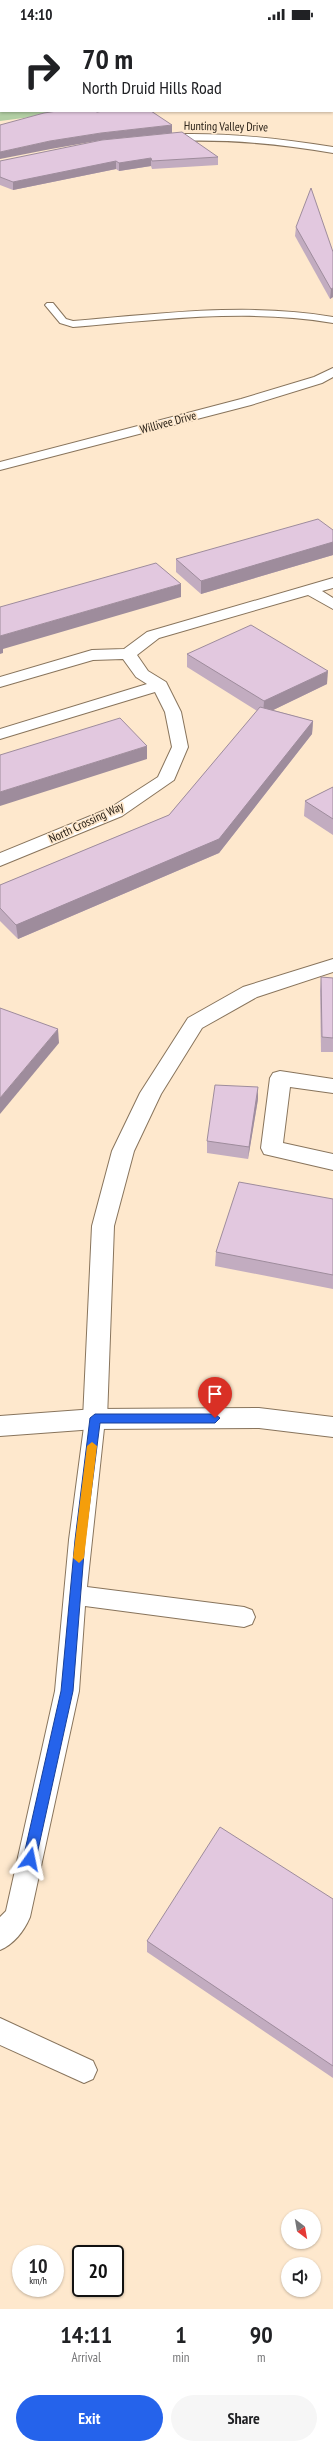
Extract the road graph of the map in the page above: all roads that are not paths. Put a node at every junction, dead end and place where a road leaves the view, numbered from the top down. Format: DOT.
graph roads {
  1 [pos="148,140"];
  2 [pos="333,150"];
  3 [pos="50,306"];
  4 [pos="333,320"];
  5 [pos="333,372"];
  6 [pos="0,466"];
  7 [pos="333,583"];
  8 [pos="308,589"];
  9 [pos="333,604"];
  10 [pos="128,654"];
  11 [pos="0,682"];
  12 [pos="160,685"];
  13 [pos="0,734"];
  14 [pos="0,860"];
  15 [pos="333,965"];
  16 [pos="333,1086"];
  17 [pos="333,1162"];
  18 [pos="95,1418"];
  19 [pos="0,1426"];
  20 [pos="333,1427"];
  21 [pos="76,1595"];
  22 [pos="244,1617"];
  23 [pos="0,1937"];
  24 [pos="0,2031"];
  25 [pos="84,2070"];
  1 -- 2 [label="street, Hunting Valley Drive"];
  3 -- 4 [label="lane"];
  5 -- 6 [label="street, Willivee Drive"];
  7 -- 8 [label="street"];
  8 -- 9 [label="street"];
  8 -- 10 [label="street"];
  10 -- 11 [label="street"];
  10 -- 12 [label="street"];
  12 -- 13 [label="street"];
  12 -- 14 [label="street, North Crossing Way"];
  15 -- 18 [label="street"];
  16 -- 17 [label="street"];
  18 -- 19 [label="street"];
  18 -- 20 [label="street"];
  18 -- 21 [label="lane"];
  21 -- 22 [label="lane"];
  21 -- 23 [label="lane"];
  24 -- 25 [label="lane"];
}
